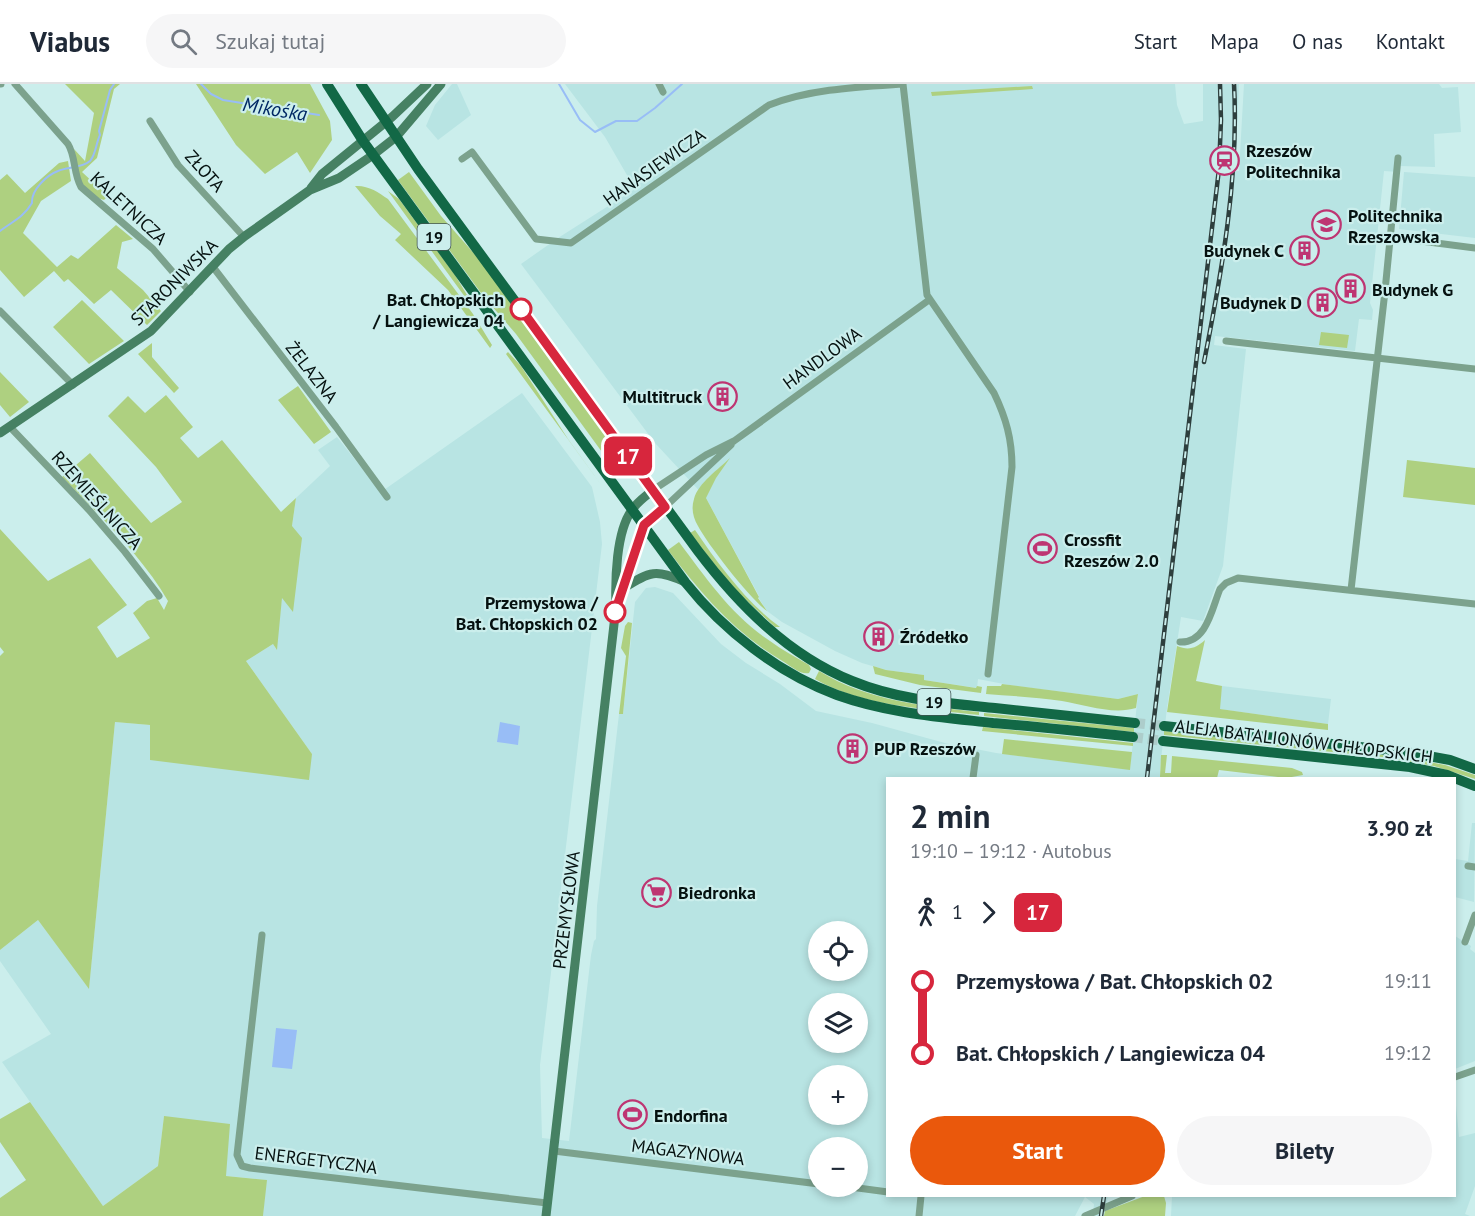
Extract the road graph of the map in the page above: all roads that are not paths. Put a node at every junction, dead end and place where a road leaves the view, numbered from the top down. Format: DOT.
graph roads {
  1 [pos="15,84"];
  2 [pos="327,84"];
  3 [pos="361,84"];
  4 [pos="427,84"];
  5 [pos="441,84"];
  6 [pos="659,84"];
  7 [pos="903,84"];
  8 [pos="663,92"];
  9 [pos="150,121"];
  10 [pos="386,122"];
  11 [pos="396,137"];
  12 [pos="363,141"];
  13 [pos="374,155"];
  14 [pos="1398,158"];
  15 [pos="462,159"];
  16 [pos="310,190"];
  17 [pos="244,237"];
  18 [pos="1390,237"];
  19 [pos="1475,248"];
  20 [pos="213,267"];
  21 [pos="190,292"];
  22 [pos="929,300"];
  23 [pos="0,311"];
  24 [pos="1226,341"];
  25 [pos="1377,358"];
  26 [pos="1475,369"];
  27 [pos="73,385"];
  28 [pos="10,426"];
  29 [pos="0,432"];
  30 [pos="734,441"];
  31 [pos="653,490"];
  32 [pos="387,497"];
  33 [pos="665,507"];
  34 [pos="632,509"];
  35 [pos="644,525"];
  36 [pos="685,582"];
  37 [pos="624,588"];
  38 [pos="1351,590"];
  39 [pos="159,596"];
  40 [pos="1475,604"];
  41 [pos="616,607"];
  42 [pos="1180,642"];
  43 [pos="988,674"];
  44 [pos="1135,723"];
  45 [pos="1164,726"];
  46 [pos="1133,737"];
  47 [pos="1162,741"];
  48 [pos="976,754"];
  49 [pos="1475,769"];
  50 [pos="973,777"];
  51 [pos="1452,777"];
  52 [pos="1456,779"];
  53 [pos="1475,786"];
  54 [pos="1475,915"];
  55 [pos="262,935"];
  56 [pos="1465,942"];
  57 [pos="1475,1070"];
  58 [pos="1456,1077"];
  59 [pos="554,1151"];
  60 [pos="808,1183"];
  61 [pos="868,1189"];
  62 [pos="886,1192"];
  63 [pos="920,1197"];
  64 [pos="1130,1197"];
  65 [pos="547,1203"];
  66 [pos="546,1216"];
  67 [pos="918,1216"];
  68 [pos="1085,1216"];
  1 -- 21 [label="street, KALETNICZA"];
  2 -- 12 [label="main road, 19"];
  3 -- 10 [label="main road, 19"];
  4 -- 10 [label="street, STARONIWSKA"];
  5 -- 11 [label="street, STARONIWSKA"];
  6 -- 8 [label="street"];
  7 -- 15 [label="street, HANASIEWICZA"];
  7 -- 22 [label="street"];
  9 -- 17 [label="street, ZŁOTA"];
  10 -- 11 [label="main road, 19"];
  10 -- 12 [label="street, STARONIWSKA"];
  11 -- 13 [label="street, STARONIWSKA"];
  11 -- 31 [label="main road, 19"];
  12 -- 13 [label="main road, 19"];
  12 -- 16 [label="street, STARONIWSKA"];
  13 -- 16 [label="street, STARONIWSKA"];
  13 -- 34 [label="main road, 19"];
  14 -- 18 [label="street"];
  16 -- 17 [label="street, STARONIWSKA"];
  17 -- 20 [label="street, STARONIWSKA"];
  18 -- 19 [label="street"];
  18 -- 25 [label="street"];
  20 -- 21 [label="street, STARONIWSKA"];
  20 -- 32 [label="street, ŻELAZNA"];
  21 -- 27 [label="street, STARONIWSKA"];
  22 -- 30 [label="street, HANDLOWA"];
  22 -- 43 [label="street"];
  23 -- 27 [label="street"];
  24 -- 25 [label="street"];
  25 -- 26 [label="street"];
  25 -- 38 [label="street"];
  27 -- 28 [label="street, STARONIWSKA"];
  28 -- 29 [label="street, STARONIWSKA"];
  28 -- 39 [label="street, RZEMIEŚLNICZA"];
  30 -- 31 [label="street, HANDLOWA"];
  30 -- 33 [label="street, HANDLOWA"];
  31 -- 33 [label="main road, 19"];
  31 -- 34 [label="street"];
  33 -- 35 [label="street"];
  33 -- 44 [label="main road, 19"];
  34 -- 35 [label="main road, 19"];
  34 -- 41 [label="street, PRZEMYSŁOWA"];
  35 -- 36 [label="main road, 19"];
  35 -- 37 [label="street, PRZEMYSŁOWA"];
  36 -- 37 [label="street"];
  36 -- 46 [label="main road, 19"];
  37 -- 41 [label="street, PRZEMYSŁOWA"];
  38 -- 40 [label="street"];
  38 -- 42 [label="street"];
  41 -- 59 [label="street, PRZEMYSŁOWA"];
  45 -- 49 [label="main road, ALEJA BATALIONÓW CHŁOPSKICH"];
  47 -- 51 [label="main road, ALEJA BATALIONÓW CHŁOPSKICH"];
  48 -- 50 [label="street"];
  52 -- 53 [label="main road, ALEJA BATALIONÓW CHŁOPSKICH"];
  54 -- 56 [label="street"];
  55 -- 65 [label="street, ENERGETYCZNA"];
  57 -- 58 [label="street"];
  59 -- 60 [label="street, MAGAZYNOWA"];
  59 -- 65 [label="street, PRZEMYSŁOWA"];
  61 -- 62 [label="street"];
  63 -- 67 [label="street"];
  64 -- 68 [label="street"];
  65 -- 66 [label="street, PRZEMYSŁOWA"];
}
